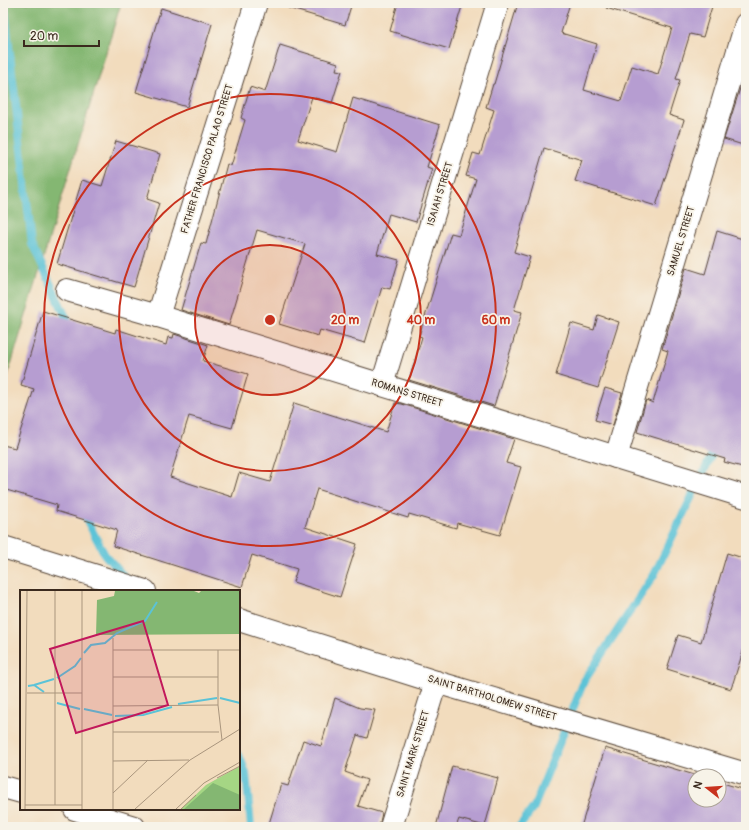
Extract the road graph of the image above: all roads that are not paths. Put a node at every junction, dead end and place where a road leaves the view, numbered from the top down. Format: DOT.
graph roads {
  1 [pos="256,3"];
  2 [pos="498,3"];
  3 [pos="746,24"];
  4 [pos="68,290"];
  5 [pos="158,316"];
  6 [pos="382,385"];
  7 [pos="616,457"];
  8 [pos="746,497"];
  9 [pos="3,547"];
  10 [pos="142,590"];
  11 [pos="240,620"];
  12 [pos="436,682"];
  13 [pos="746,774"];
  14 [pos="3,787"];
  15 [pos="20,792"];
  16 [pos="78,810"];
  17 [pos="134,827"];
  18 [pos="391,827"];
  1 -- 5 [label="street, FATHER FRANCISCO PALAO STREET"];
  2 -- 6 [label="street, ISAIAH STREET"];
  3 -- 7 [label="street, SAMUEL STREET"];
  4 -- 5 [label="street, ROMANS STREET"];
  5 -- 6 [label="street, ROMANS STREET"];
  6 -- 7 [label="street, ROMANS STREET"];
  7 -- 8 [label="street, ROMANS STREET"];
  9 -- 10 [label="street"];
  11 -- 12 [label="street, SAINT BARTHOLOMEW STREET"];
  12 -- 13 [label="street, SAINT BARTHOLOMEW STREET"];
  12 -- 18 [label="street, SAINT MARK STREET"];
  14 -- 15 [label="street"];
  16 -- 17 [label="street"];
}
